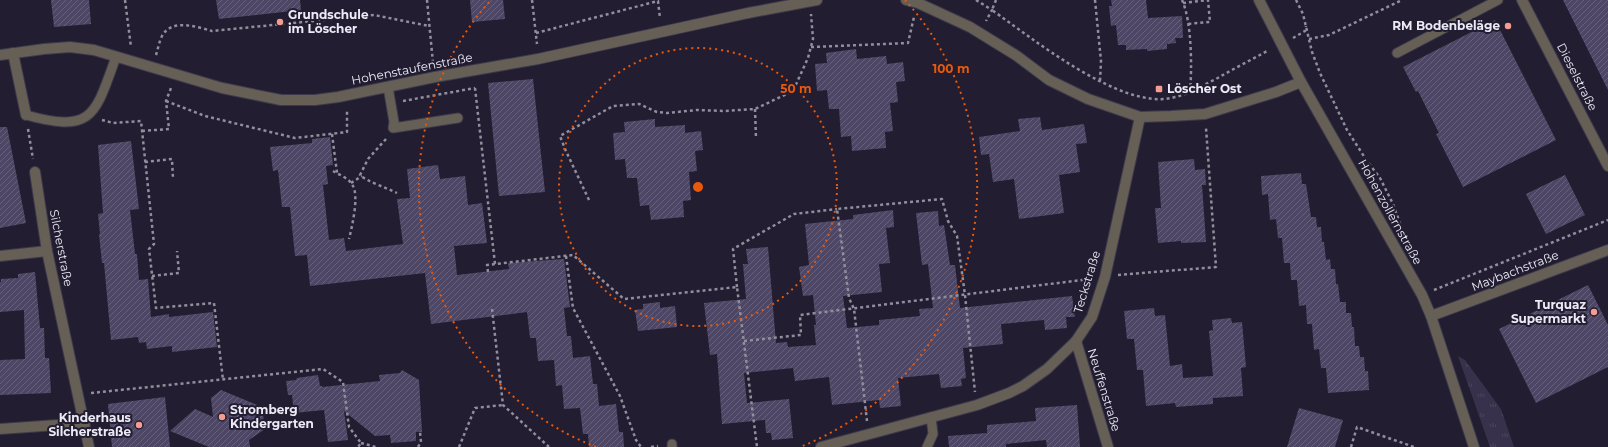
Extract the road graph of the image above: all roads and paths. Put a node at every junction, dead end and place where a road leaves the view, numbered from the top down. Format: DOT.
graph roads {
  1 [pos="125,0"];
  2 [pos="427,0"];
  3 [pos="532,0"];
  4 [pos="662,0"];
  5 [pos="906,0"];
  6 [pos="976,0"];
  7 [pos="996,0"];
  8 [pos="1095,0"];
  9 [pos="1259,0"];
  10 [pos="1296,0"];
  11 [pos="1402,0"];
  12 [pos="1498,0"];
  13 [pos="1522,0"];
  14 [pos="658,1"];
  15 [pos="813,1"];
  16 [pos="1182,2"];
  17 [pos="918,3"];
  18 [pos="992,10"];
  19 [pos="1188,24"];
  20 [pos="429,26"];
  21 [pos="1306,26"];
  22 [pos="662,32"];
  23 [pos="980,32"];
  24 [pos="536,34"];
  25 [pos="1310,39"];
  26 [pos="1281,44"];
  27 [pos="811,47"];
  28 [pos="13,52"];
  29 [pos="1397,53"];
  30 [pos="0,55"];
  31 [pos="116,57"];
  32 [pos="538,59"];
  33 [pos="133,62"];
  34 [pos="152,68"];
  35 [pos="473,70"];
  36 [pos="175,74"];
  37 [pos="435,77"];
  38 [pos="1100,81"];
  39 [pos="1301,82"];
  40 [pos="388,87"];
  41 [pos="1190,93"];
  42 [pos="755,109"];
  43 [pos="1205,114"];
  44 [pos="26,115"];
  45 [pos="1140,117"];
  46 [pos="458,118"];
  47 [pos="119,122"];
  48 [pos="393,128"];
  49 [pos="142,131"];
  50 [pos="332,134"];
  51 [pos="756,138"];
  52 [pos="145,162"];
  53 [pos="1608,166"];
  54 [pos="333,171"];
  55 [pos="35,172"];
  56 [pos="337,173"];
  57 [pos="362,176"];
  58 [pos="174,179"];
  59 [pos="350,182"];
  60 [pos="396,193"];
  61 [pos="589,200"];
  62 [pos="837,209"];
  63 [pos="1608,220"];
  64 [pos="1403,230"];
  65 [pos="349,239"];
  66 [pos="1608,250"];
  67 [pos="47,251"];
  68 [pos="177,251"];
  69 [pos="0,256"];
  70 [pos="566,256"];
  71 [pos="495,264"];
  72 [pos="488,272"];
  73 [pos="152,276"];
  74 [pos="1105,277"];
  75 [pos="737,286"];
  76 [pos="1432,287"];
  77 [pos="1436,290"];
  78 [pos="965,295"];
  79 [pos="1422,295"];
  80 [pos="492,309"];
  81 [pos="854,309"];
  82 [pos="1447,310"];
  83 [pos="1431,316"];
  84 [pos="744,341"];
  85 [pos="1076,341"];
  86 [pos="223,380"];
  87 [pos="78,396"];
  88 [pos="503,405"];
  89 [pos="977,405"];
  90 [pos="931,417"];
  91 [pos="85,423"];
  92 [pos="0,429"];
  93 [pos="420,432"];
  94 [pos="869,433"];
  95 [pos="361,443"];
  96 [pos="89,447"];
  97 [pos="358,447"];
  98 [pos="376,447"];
  99 [pos="418,447"];
  100 [pos="458,447"];
  101 [pos="549,447"];
  102 [pos="641,447"];
  103 [pos="757,447"];
  104 [pos="821,447"];
  105 [pos="927,447"];
  106 [pos="1108,447"];
  107 [pos="1351,447"];
  108 [pos="1414,447"];
  109 [pos="1474,447"];
  1 -- 33 [label="path"];
  2 -- 20 [label="path"];
  3 -- 24 [label="path"];
  4 -- 14 [label="path"];
  5 -- 17 [label="street"];
  6 -- 18 [label="path"];
  7 -- 18 [label="path"];
  8 -- 38 [label="path"];
  9 -- 26 [label="street, Hohenzollernstraße"];
  10 -- 21 [label="path"];
  11 -- 25 [label="path"];
  12 -- 29 [label="lane"];
  13 -- 53 [label="street, Dieselstraße"];
  14 -- 22 [label="path"];
  14 -- 24 [label="path"];
  15 -- 22 [label="street, Hohenstaufenstraße"];
  15 -- 27 [label="path"];
  16 -- 19 [label="path"];
  16 -- 19 [label="path"];
  17 -- 23 [label="street"];
  17 -- 27 [label="path"];
  18 -- 23 [label="path"];
  18 -- 38 [label="path"];
  19 -- 41 [label="path"];
  20 -- 34 [label="path"];
  20 -- 37 [label="path"];
  21 -- 25 [label="path"];
  21 -- 26 [label="path"];
  22 -- 32 [label="street, Hohenstaufenstraße"];
  23 -- 45 [label="street"];
  24 -- 32 [label="path"];
  25 -- 64 [label="path"];
  26 -- 39 [label="street, Hohenzollernstraße"];
  26 -- 41 [label="path"];
  27 -- 42 [label="path"];
  28 -- 30 [label="street, Hohenstaufenstraße"];
  28 -- 31 [label="street, Hohenstaufenstraße"];
  28 -- 44 [label="street"];
  31 -- 33 [label="street, Hohenstaufenstraße"];
  31 -- 44 [label="lane"];
  32 -- 35 [label="street, Hohenstaufenstraße"];
  33 -- 34 [label="street, Hohenstaufenstraße"];
  34 -- 36 [label="street, Hohenstaufenstraße"];
  35 -- 37 [label="street, Hohenstaufenstraße"];
  35 -- 71 [label="path"];
  36 -- 40 [label="street, Hohenstaufenstraße"];
  36 -- 49 [label="path"];
  37 -- 40 [label="street, Hohenstaufenstraße"];
  38 -- 41 [label="path"];
  39 -- 43 [label="street"];
  39 -- 79 [label="street, Hohenzollernstraße"];
  40 -- 48 [label="lane"];
  42 -- 51 [label="path"];
  42 -- 61 [label="path"];
  43 -- 45 [label="street"];
  43 -- 74 [label="path"];
  44 -- 55 [label="path"];
  45 -- 74 [label="street, Teckstraße"];
  46 -- 48 [label="lane"];
  47 -- 49 [label="path"];
  48 -- 57 [label="path"];
  49 -- 52 [label="path"];
  50 -- 56 [label="path"];
  52 -- 58 [label="path"];
  52 -- 73 [label="path"];
  54 -- 56 [label="path"];
  55 -- 67 [label="street, Silcherstraße"];
  56 -- 59 [label="path"];
  57 -- 59 [label="path"];
  57 -- 60 [label="path"];
  59 -- 65 [label="path"];
  62 -- 75 [label="path"];
  62 -- 78 [label="path"];
  62 -- 81 [label="path"];
  63 -- 77 [label="path"];
  66 -- 82 [label="street, Maybachstraße"];
  67 -- 69 [label="street"];
  67 -- 87 [label="street, Silcherstraße"];
  68 -- 73 [label="path"];
  70 -- 71 [label="path"];
  70 -- 75 [label="path"];
  70 -- 102 [label="path"];
  71 -- 72 [label="path"];
  73 -- 86 [label="path"];
  74 -- 78 [label="path"];
  74 -- 85 [label="street, Teckstraße"];
  75 -- 84 [label="path"];
  76 -- 77 [label="path"];
  77 -- 79 [label="path"];
  77 -- 82 [label="path"];
  78 -- 81 [label="path"];
  78 -- 89 [label="path"];
  79 -- 83 [label="street, Hohenzollernstraße"];
  80 -- 88 [label="path"];
  81 -- 84 [label="path"];
  81 -- 94 [label="path"];
  82 -- 83 [label="street, Maybachstraße"];
  83 -- 109 [label="street, Hohenzollernstraße"];
  84 -- 103 [label="path"];
  85 -- 89 [label="street, Teckstraße"];
  85 -- 106 [label="street, Neuffenstraße"];
  86 -- 87 [label="path"];
  86 -- 95 [label="path"];
  87 -- 91 [label="street, Silcherstraße"];
  88 -- 100 [label="path"];
  88 -- 101 [label="path"];
  89 -- 90 [label="street, Teckstraße"];
  90 -- 94 [label="street, Teckstraße"];
  90 -- 105 [label="lane"];
  91 -- 92 [label="street"];
  91 -- 96 [label="street, Silcherstraße"];
  93 -- 99 [label="path"];
  94 -- 104 [label="street, Teckstraße"];
  95 -- 97 [label="path"];
  95 -- 98 [label="path"];
  107 -- 108 [label="path"];
}
